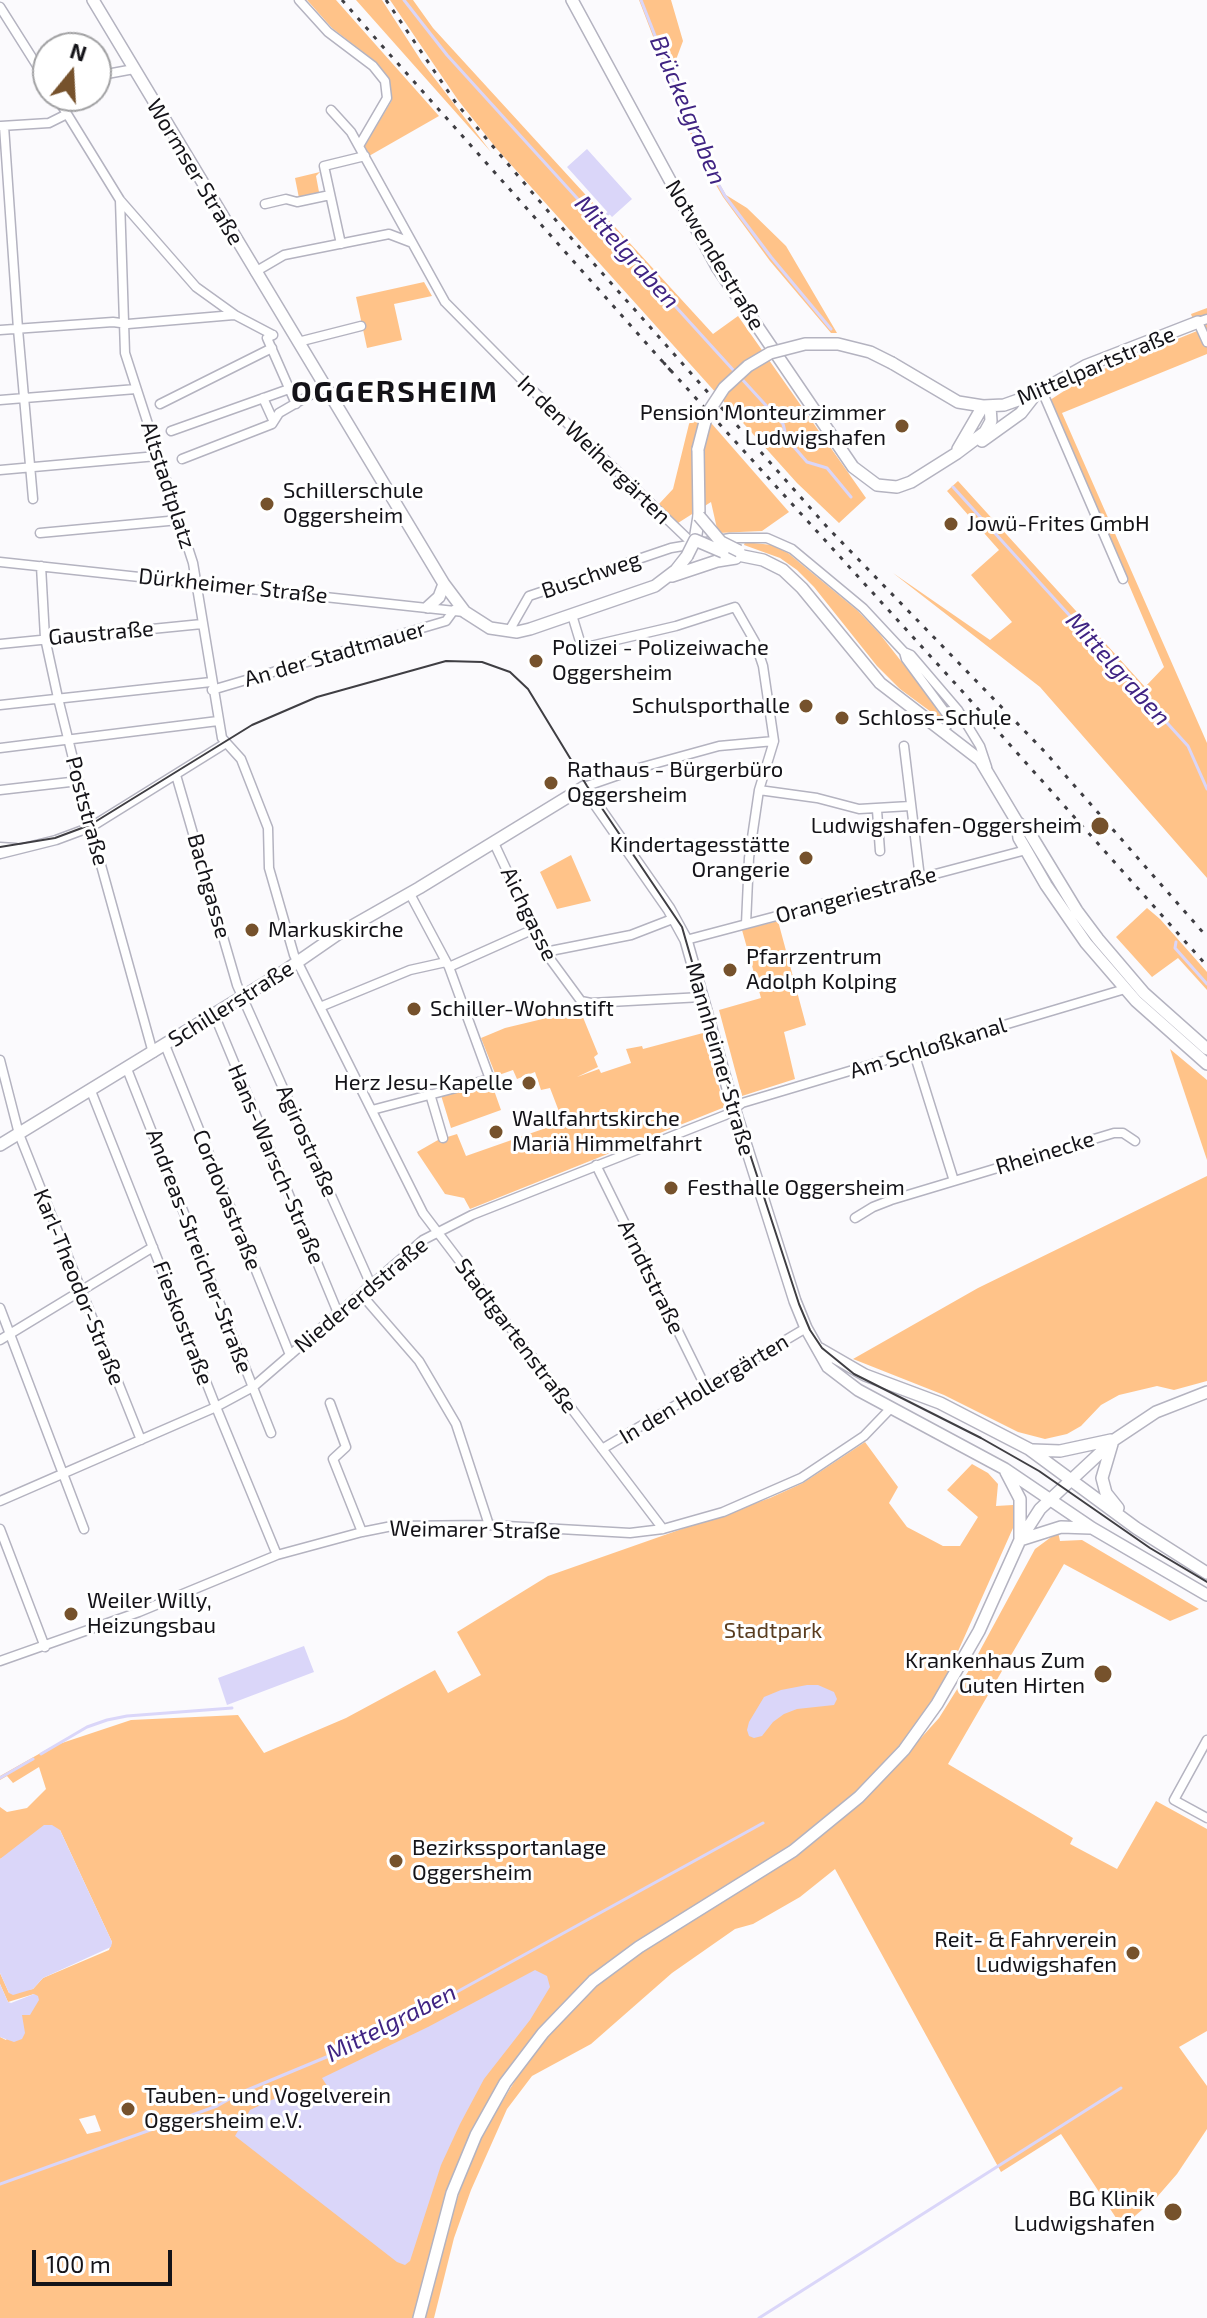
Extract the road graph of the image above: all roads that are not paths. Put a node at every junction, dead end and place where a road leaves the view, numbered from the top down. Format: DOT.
graph roads {
  1 [pos="93,0"];
  2 [pos="299,0"];
  3 [pos="572,0"];
  4 [pos="0,7"];
  5 [pos="10,23"];
  6 [pos="0,27"];
  7 [pos="32,58"];
  8 [pos="134,69"];
  9 [pos="112,73"];
  10 [pos="331,110"];
  11 [pos="67,114"];
  12 [pos="2,126"];
  13 [pos="359,146"];
  14 [pos="365,156"];
  15 [pos="330,195"];
  16 [pos="120,200"];
  17 [pos="265,204"];
  18 [pos="410,242"];
  19 [pos="341,244"];
  20 [pos="255,272"];
  21 [pos="235,315"];
  22 [pos="1202,320"];
  23 [pos="122,323"];
  24 [pos="361,326"];
  25 [pos="289,328"];
  26 [pos="18,329"];
  27 [pos="0,330"];
  28 [pos="273,335"];
  29 [pos="298,342"];
  30 [pos="1207,342"];
  31 [pos="272,348"];
  32 [pos="324,387"];
  33 [pos="136,389"];
  34 [pos="289,389"];
  35 [pos="1038,392"];
  36 [pos="23,398"];
  37 [pos="263,398"];
  38 [pos="0,400"];
  39 [pos="958,402"];
  40 [pos="160,404"];
  41 [pos="296,404"];
  42 [pos="986,406"];
  43 [pos="273,420"];
  44 [pos="171,431"];
  45 [pos="967,435"];
  46 [pos="957,453"];
  47 [pos="157,456"];
  48 [pos="182,459"];
  49 [pos="30,467"];
  50 [pos="0,470"];
  51 [pos="33,499"];
  52 [pos="699,516"];
  53 [pos="179,520"];
  54 [pos="40,533"];
  55 [pos="693,542"];
  56 [pos="742,554"];
  57 [pos="0,562"];
  58 [pos="41,566"];
  59 [pos="668,578"];
  60 [pos="1123,579"];
  61 [pos="196,582"];
  62 [pos="444,584"];
  63 [pos="428,607"];
  64 [pos="459,611"];
  65 [pos="572,615"];
  66 [pos="202,624"];
  67 [pos="509,631"];
  68 [pos="45,638"];
  69 [pos="0,644"];
  70 [pos="904,652"];
  71 [pos="212,686"];
  72 [pos="58,698"];
  73 [pos="0,705"];
  74 [pos="218,721"];
  75 [pos="943,731"];
  76 [pos="69,739"];
  77 [pos="774,741"];
  78 [pos="226,743"];
  79 [pos="904,746"];
  80 [pos="0,748"];
  81 [pos="988,771"];
  82 [pos="176,775"];
  83 [pos="79,781"];
  84 [pos="584,787"];
  85 [pos="0,790"];
  86 [pos="759,790"];
  87 [pos="910,806"];
  88 [pos="877,810"];
  89 [pos="91,827"];
  90 [pos="494,843"];
  91 [pos="0,847"];
  92 [pos="1031,847"];
  93 [pos="17,848"];
  94 [pos="880,851"];
  95 [pos="0,854"];
  96 [pos="920,878"];
  97 [pos="410,894"];
  98 [pos="675,918"];
  99 [pos="746,924"];
  100 [pos="534,929"];
  101 [pos="686,940"];
  102 [pos="545,952"];
  103 [pos="298,962"];
  104 [pos="448,965"];
  105 [pos="1129,986"];
  106 [pos="702,997"];
  107 [pos="245,1001"];
  108 [pos="320,1007"];
  109 [pos="216,1019"];
  110 [pos="166,1049"];
  111 [pos="153,1053"];
  112 [pos="914,1053"];
  113 [pos="1204,1054"];
  114 [pos="0,1060"];
  115 [pos="127,1069"];
  116 [pos="91,1091"];
  117 [pos="430,1094"];
  118 [pos="734,1109"];
  119 [pos="372,1110"];
  120 [pos="19,1134"];
  121 [pos="443,1138"];
  122 [pos="1135,1141"];
  123 [pos="0,1145"];
  124 [pos="596,1165"];
  125 [pos="954,1181"];
  126 [pos="855,1218"];
  127 [pos="436,1232"];
  128 [pos="153,1247"];
  129 [pos="371,1285"];
  130 [pos="81,1292"];
  131 [pos="361,1294"];
  132 [pos="0,1308"];
  133 [pos="338,1313"];
  134 [pos="806,1328"];
  135 [pos="10,1335"];
  136 [pos="0,1340"];
  137 [pos="820,1349"];
  138 [pos="290,1355"];
  139 [pos="253,1387"];
  140 [pos="706,1388"];
  141 [pos="1207,1392"];
  142 [pos="330,1403"];
  143 [pos="216,1407"];
  144 [pos="891,1408"];
  145 [pos="271,1433"];
  146 [pos="141,1440"];
  147 [pos="1114,1440"];
  148 [pos="602,1449"];
  149 [pos="1029,1449"];
  150 [pos="1005,1469"];
  151 [pos="63,1474"];
  152 [pos="1069,1479"];
  153 [pos="1049,1499"];
  154 [pos="0,1501"];
  155 [pos="489,1525"];
  156 [pos="1092,1528"];
  157 [pos="1136,1528"];
  158 [pos="0,1529"];
  159 [pos="84,1529"];
  160 [pos="663,1529"];
  161 [pos="362,1532"];
  162 [pos="1020,1540"];
  163 [pos="277,1555"];
  164 [pos="1207,1573"];
  165 [pos="1207,1595"];
  166 [pos="45,1647"];
  167 [pos="0,1661"];
  168 [pos="1207,1740"];
  169 [pos="1207,1818"];
  170 [pos="419,2318"];
  1 -- 8 [label="street, Wormser Straße"];
  2 -- 13 [label="street"];
  3 -- 46 [label="street, Notwendestraße"];
  4 -- 5 [label="street"];
  5 -- 6 [label="street"];
  5 -- 7 [label="street"];
  8 -- 9 [label="street"];
  8 -- 20 [label="street, Wormser Straße"];
  10 -- 13 [label="street, In den Weihergärten"];
  11 -- 12 [label="street"];
  11 -- 16 [label="street"];
  12 -- 26 [label="street"];
  13 -- 14 [label="street, In den Weihergärten"];
  14 -- 15 [label="street"];
  14 -- 18 [label="street, In den Weihergärten"];
  15 -- 17 [label="street"];
  15 -- 19 [label="street"];
  16 -- 21 [label="street"];
  16 -- 23 [label="street, Altstadtplatz"];
  18 -- 19 [label="street"];
  18 -- 55 [label="street, In den Weihergärten"];
  19 -- 20 [label="street"];
  20 -- 25 [label="street, Wormser Straße"];
  21 -- 23 [label="street"];
  21 -- 28 [label="street"];
  22 -- 30 [label="street"];
  22 -- 35 [label="street, Mittelpartstraße"];
  23 -- 26 [label="street"];
  23 -- 33 [label="street, Altstadtplatz"];
  24 -- 29 [label="street"];
  25 -- 28 [label="street"];
  25 -- 29 [label="street, Wormser Straße"];
  26 -- 27 [label="street"];
  26 -- 36 [label="street"];
  28 -- 31 [label="street"];
  29 -- 32 [label="street, Wormser Straße"];
  31 -- 34 [label="street"];
  31 -- 40 [label="street"];
  32 -- 41 [label="street"];
  32 -- 62 [label="street, Wormser Straße"];
  33 -- 36 [label="street"];
  33 -- 47 [label="street, Altstadtplatz"];
  34 -- 37 [label="street"];
  34 -- 41 [label="street"];
  35 -- 42 [label="street, Mittelpartstraße"];
  35 -- 46 [label="street"];
  35 -- 60 [label="street"];
  36 -- 38 [label="street"];
  36 -- 49 [label="street"];
  37 -- 43 [label="street"];
  37 -- 44 [label="street"];
  39 -- 42 [label="street"];
  39 -- 45 [label="street"];
  39 -- 52 [label="street, bridge"];
  41 -- 43 [label="street"];
  42 -- 45 [label="street"];
  42 -- 46 [label="street"];
  43 -- 48 [label="street"];
  45 -- 46 [label="street"];
  47 -- 49 [label="street"];
  47 -- 53 [label="street, Altstadtplatz"];
  49 -- 50 [label="street"];
  49 -- 51 [label="street"];
  52 -- 55 [label="street, bridge"];
  52 -- 56 [label="street, bridge"];
  53 -- 54 [label="street"];
  53 -- 61 [label="street, Altstadtplatz"];
  55 -- 56 [label="street, bridge"];
  55 -- 59 [label="street, bridge"];
  55 -- 67 [label="street, Buschweg"];
  55 -- 70 [label="street, Buschweg"];
  56 -- 59 [label="street, Buschweg"];
  56 -- 75 [label="street"];
  57 -- 58 [label="street, Dürkheimer Straße"];
  58 -- 61 [label="street, Dürkheimer Straße"];
  58 -- 68 [label="street, Poststraße"];
  59 -- 65 [label="street, Buschweg"];
  61 -- 63 [label="street, Dürkheimer Straße"];
  61 -- 66 [label="street, Altstadtplatz"];
  62 -- 63 [label="street"];
  62 -- 64 [label="street, Wormser Straße"];
  63 -- 64 [label="street, Dürkheimer Straße"];
  64 -- 67 [label="street"];
  64 -- 71 [label="street, An der Stadtmauer"];
  65 -- 67 [label="street, Buschweg"];
  65 -- 77 [label="street"];
  66 -- 68 [label="street, Gaustraße"];
  66 -- 71 [label="street, Altstadtplatz"];
  68 -- 69 [label="street, Gaustraße"];
  68 -- 72 [label="street, Poststraße"];
  70 -- 75 [label="street"];
  70 -- 81 [label="street"];
  71 -- 72 [label="street, An der Stadtmauer"];
  71 -- 74 [label="street, Altstadtplatz"];
  72 -- 73 [label="street, An der Stadtmauer"];
  72 -- 76 [label="street, Poststraße"];
  74 -- 76 [label="street"];
  74 -- 78 [label="street, Altstadtplatz"];
  75 -- 81 [label="street"];
  76 -- 80 [label="street"];
  76 -- 83 [label="street, Poststraße"];
  77 -- 84 [label="street"];
  77 -- 86 [label="street"];
  78 -- 82 [label="street"];
  78 -- 103 [label="street, Stadtgartenstraße"];
  79 -- 87 [label="street"];
  81 -- 92 [label="street"];
  82 -- 89 [label="street"];
  82 -- 107 [label="street, Bachgasse"];
  83 -- 85 [label="street"];
  83 -- 89 [label="street, Poststraße"];
  84 -- 90 [label="street, Schillerstraße"];
  84 -- 98 [label="street, Mannheimer Straße"];
  86 -- 88 [label="street"];
  86 -- 99 [label="street"];
  87 -- 88 [label="street"];
  87 -- 96 [label="street"];
  88 -- 94 [label="street"];
  89 -- 93 [label="street"];
  89 -- 111 [label="street, Poststraße"];
  90 -- 97 [label="street, Schillerstraße"];
  90 -- 100 [label="street, Aichgasse"];
  91 -- 93 [label="street"];
  92 -- 96 [label="street, Orangeriestraße"];
  92 -- 105 [label="street"];
  93 -- 95 [label="street"];
  96 -- 99 [label="street, Orangeriestraße"];
  97 -- 103 [label="street, Schillerstraße"];
  97 -- 104 [label="street"];
  98 -- 101 [label="street, Mannheimer Straße"];
  98 -- 102 [label="street"];
  99 -- 101 [label="street, Orangeriestraße"];
  100 -- 102 [label="street, Aichgasse"];
  100 -- 104 [label="street"];
  101 -- 106 [label="street, Mannheimer Straße"];
  102 -- 106 [label="street, Aichgasse"];
  103 -- 107 [label="street, Schillerstraße"];
  103 -- 108 [label="street, Stadtgartenstraße"];
  104 -- 108 [label="street"];
  104 -- 117 [label="street"];
  105 -- 112 [label="street, Am Schloßkanal"];
  105 -- 113 [label="street"];
  106 -- 118 [label="street, Mannheimer Straße"];
  107 -- 109 [label="street, Schillerstraße"];
  107 -- 129 [label="street, Agirostraße"];
  108 -- 119 [label="street, Stadtgartenstraße"];
  109 -- 110 [label="street, Schillerstraße"];
  109 -- 133 [label="street, Hans-Warsch-Straße"];
  110 -- 111 [label="street, Schillerstraße"];
  110 -- 138 [label="street, Cordovastraße"];
  111 -- 115 [label="street, Schillerstraße"];
  112 -- 118 [label="street, Am Schloßkanal"];
  112 -- 125 [label="street"];
  114 -- 120 [label="street, Karl-Theodor-Straße"];
  115 -- 116 [label="street, Schillerstraße"];
  115 -- 139 [label="street, Andreas-Streicher-Straße"];
  116 -- 120 [label="street, Schillerstraße"];
  116 -- 128 [label="street, Fieskostraße"];
  117 -- 119 [label="street"];
  117 -- 121 [label="street"];
  118 -- 124 [label="street, Niedererdstraße"];
  118 -- 134 [label="street, Mannheimer Straße"];
  119 -- 127 [label="street, Stadtgartenstraße"];
  120 -- 123 [label="street, Schillerstraße"];
  120 -- 130 [label="street, Karl-Theodor-Straße"];
  122 -- 125 [label="street, Rheinecke"];
  124 -- 127 [label="street, Niedererdstraße"];
  124 -- 140 [label="street, Arndtstraße"];
  125 -- 126 [label="street, Rheinecke"];
  127 -- 129 [label="street, Niedererdstraße"];
  127 -- 148 [label="street, Stadtgartenstraße"];
  128 -- 130 [label="street"];
  128 -- 143 [label="street, Fieskostraße"];
  129 -- 131 [label="street, Niedererdstraße"];
  130 -- 135 [label="street"];
  130 -- 146 [label="street, Karl-Theodor-Straße"];
  131 -- 133 [label="street, Niedererdstraße"];
  131 -- 155 [label="street"];
  132 -- 135 [label="street"];
  133 -- 138 [label="street, Niedererdstraße"];
  134 -- 137 [label="street, Mannheimer Straße"];
  134 -- 140 [label="street, In den Hollergärten"];
  135 -- 136 [label="street"];
  135 -- 151 [label="street"];
  137 -- 144 [label="street, Mannheimer Straße"];
  137 -- 149 [label="street, Mannheimer Straße"];
  138 -- 139 [label="street, Niedererdstraße"];
  139 -- 143 [label="street, Niedererdstraße"];
  139 -- 145 [label="street, Andreas-Streicher-Straße"];
  140 -- 148 [label="street, In den Hollergärten"];
  141 -- 147 [label="street"];
  142 -- 161 [label="street"];
  143 -- 146 [label="street, Niedererdstraße"];
  143 -- 163 [label="street, Fieskostraße"];
  144 -- 150 [label="street, Mannheimer Straße"];
  144 -- 160 [label="street, Weimarer Straße"];
  146 -- 151 [label="street, Niedererdstraße"];
  147 -- 149 [label="street"];
  147 -- 152 [label="street"];
  147 -- 157 [label="street"];
  148 -- 160 [label="street, Stadtgartenstraße"];
  149 -- 152 [label="street, Mannheimer Straße"];
  150 -- 153 [label="street, Mannheimer Straße"];
  150 -- 162 [label="street"];
  151 -- 154 [label="street, Niedererdstraße"];
  151 -- 159 [label="street"];
  152 -- 153 [label="street"];
  152 -- 157 [label="street, Mannheimer Straße"];
  153 -- 156 [label="street, Mannheimer Straße"];
  153 -- 162 [label="street"];
  155 -- 160 [label="street, Weimarer Straße"];
  155 -- 161 [label="street, Weimarer Straße"];
  156 -- 162 [label="street"];
  156 -- 165 [label="street, Mannheimer Straße"];
  157 -- 164 [label="street, Mannheimer Straße"];
  158 -- 166 [label="street"];
  161 -- 163 [label="street, Weimarer Straße"];
  162 -- 170 [label="street"];
  163 -- 166 [label="street, Weimarer Straße"];
  166 -- 167 [label="street, Weimarer Straße"];
  168 -- 169 [label="street"];
}
